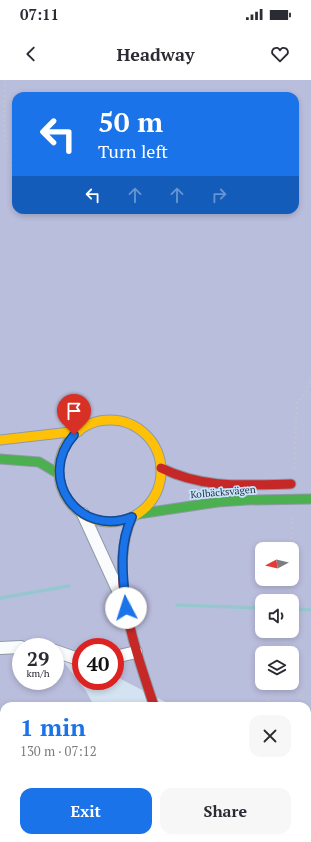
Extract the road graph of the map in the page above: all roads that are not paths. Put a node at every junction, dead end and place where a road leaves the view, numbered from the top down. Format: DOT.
graph roads {
  1 [pos="79,431"];
  2 [pos="0,440"];
  3 [pos="0,459"];
  4 [pos="161,468"];
  5 [pos="60,474"];
  6 [pos="303,484"];
  7 [pos="311,499"];
  8 [pos="83,514"];
  9 [pos="135,515"];
  10 [pos="126,608"];
  11 [pos="0,648"];
  12 [pos="12,648"];
  13 [pos="136,652"];
  14 [pos="124,655"];
  15 [pos="153,702"];
  1 -- 2 [label="main road"];
  1 -- 4 [label="main road"];
  1 -- 5 [label="main road"];
  3 -- 5 [label="main road"];
  4 -- 6 [label="main road, Kolbäcksvägen"];
  4 -- 9 [label="main road"];
  5 -- 8 [label="main road"];
  7 -- 9 [label="main road, Kolbäcksvägen"];
  8 -- 9 [label="main road"];
  8 -- 10 [label="street"];
  9 -- 10 [label="main road"];
  10 -- 13 [label="main road"];
  11 -- 12 [label="street"];
  13 -- 14 [label="street"];
  13 -- 15 [label="main road"];
}
